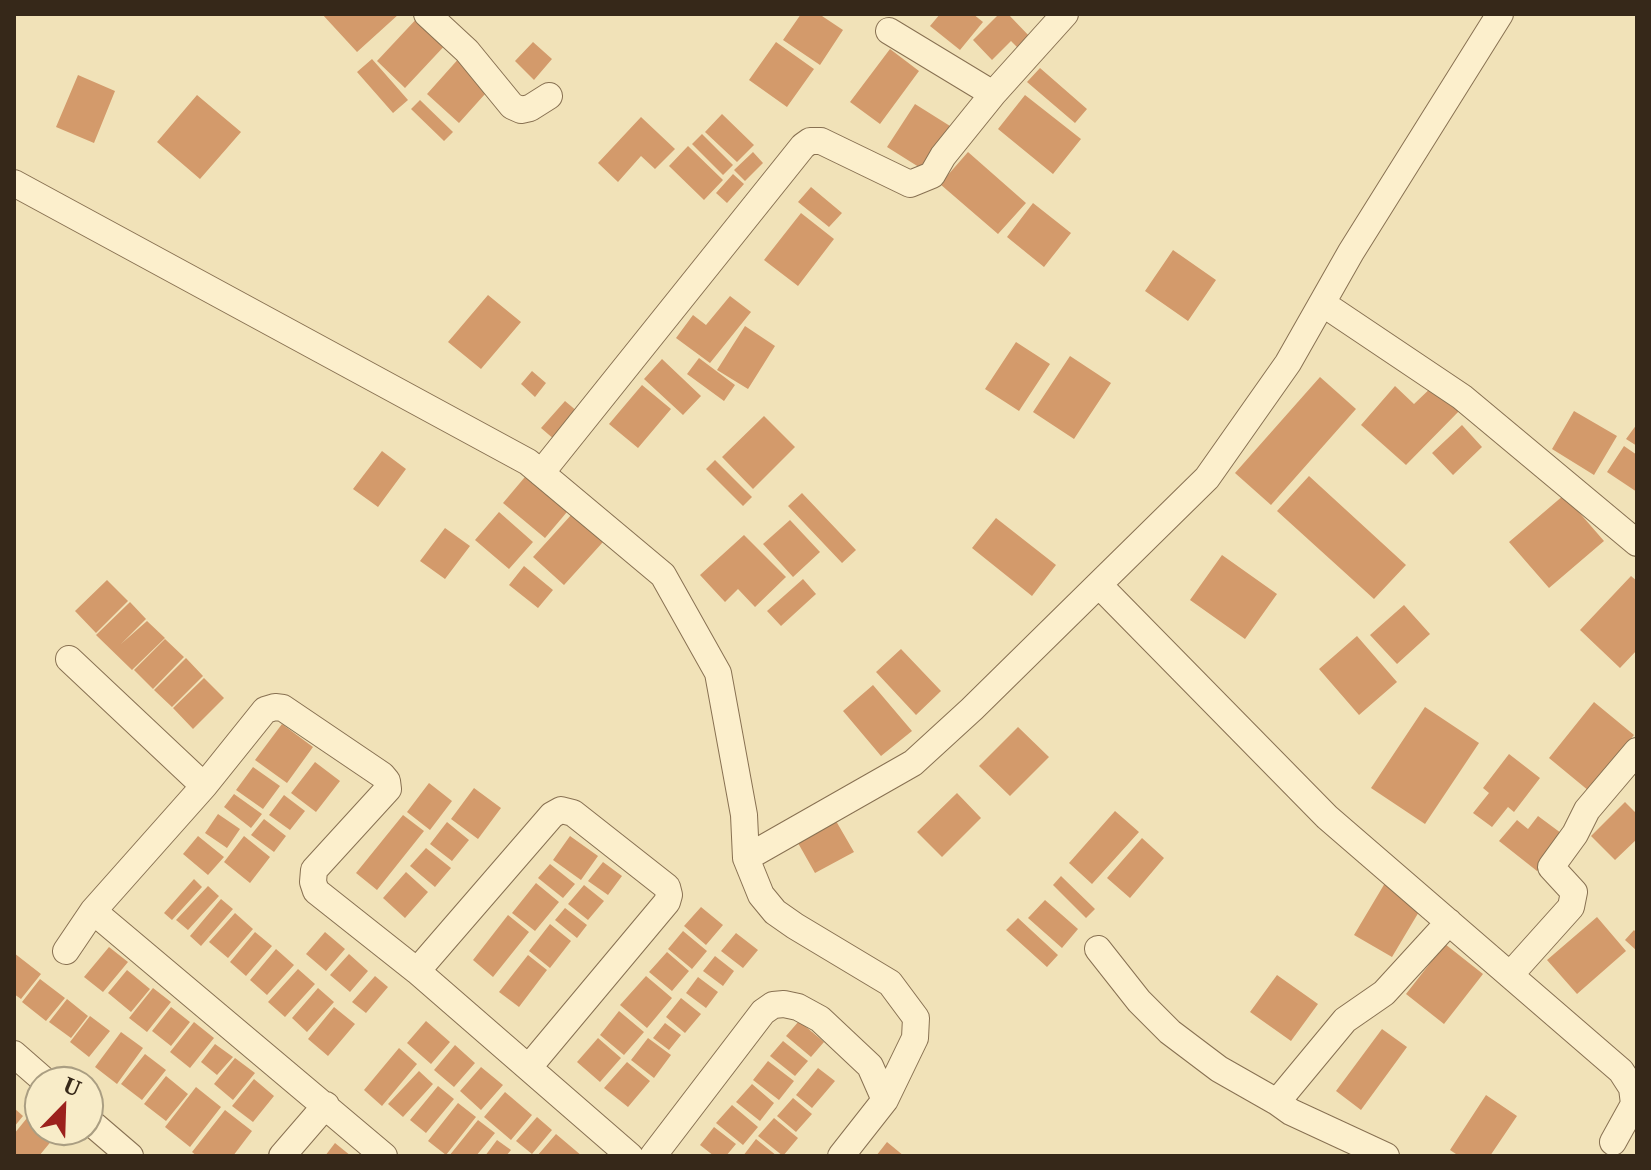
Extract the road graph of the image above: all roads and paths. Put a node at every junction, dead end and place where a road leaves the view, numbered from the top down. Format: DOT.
graph roads {
  1 [pos="427,14"];
  2 [pos="1065,14"];
  3 [pos="1500,14"];
  4 [pos="889,31"];
  5 [pos="993,94"];
  6 [pos="549,96"];
  7 [pos="14,183"];
  8 [pos="1322,303"];
  9 [pos="541,473"];
  10 [pos="1637,543"];
  11 [pos="1099,585"];
  12 [pos="69,659"];
  13 [pos="1637,751"];
  14 [pos="204,786"];
  15 [pos="746,858"];
  16 [pos="93,911"];
  17 [pos="1449,922"];
  18 [pos="1098,949"];
  19 [pos="66,951"];
  20 [pos="417,971"];
  21 [pos="1510,975"];
  22 [pos="529,1067"];
  23 [pos="885,1100"];
  24 [pos="1277,1102"];
  25 [pos="326,1105"];
  26 [pos="1613,1142"];
  27 [pos="102,1147"];
  28 [pos="130,1156"];
  29 [pos="282,1156"];
  30 [pos="384,1156"];
  31 [pos="630,1156"];
  32 [pos="653,1156"];
  33 [pos="841,1156"];
  34 [pos="1386,1156"];
  1 -- 6 [label="street"];
  2 -- 5 [label="street"];
  3 -- 8 [label="street"];
  4 -- 5 [label="street"];
  5 -- 9 [label="street"];
  7 -- 9 [label="street"];
  8 -- 10 [label="street"];
  8 -- 11 [label="street"];
  9 -- 15 [label="street"];
  11 -- 15 [label="street"];
  11 -- 17 [label="street"];
  12 -- 14 [label="street"];
  13 -- 21 [label="street"];
  14 -- 16 [label="street"];
  14 -- 20 [label="street"];
  15 -- 23 [label="street"];
  16 -- 19 [label="street"];
  16 -- 25 [label="street"];
  17 -- 21 [label="street"];
  17 -- 24 [label="street"];
  18 -- 24 [label="street"];
  20 -- 22 [label="street"];
  20 -- 22 [label="street"];
  21 -- 26 [label="street"];
  22 -- 31 [label="street"];
  23 -- 32 [label="street"];
  23 -- 33 [label="street"];
  24 -- 34 [label="street"];
  25 -- 29 [label="street"];
  25 -- 30 [label="street"];
  27 -- 28 [label="street"];
}
